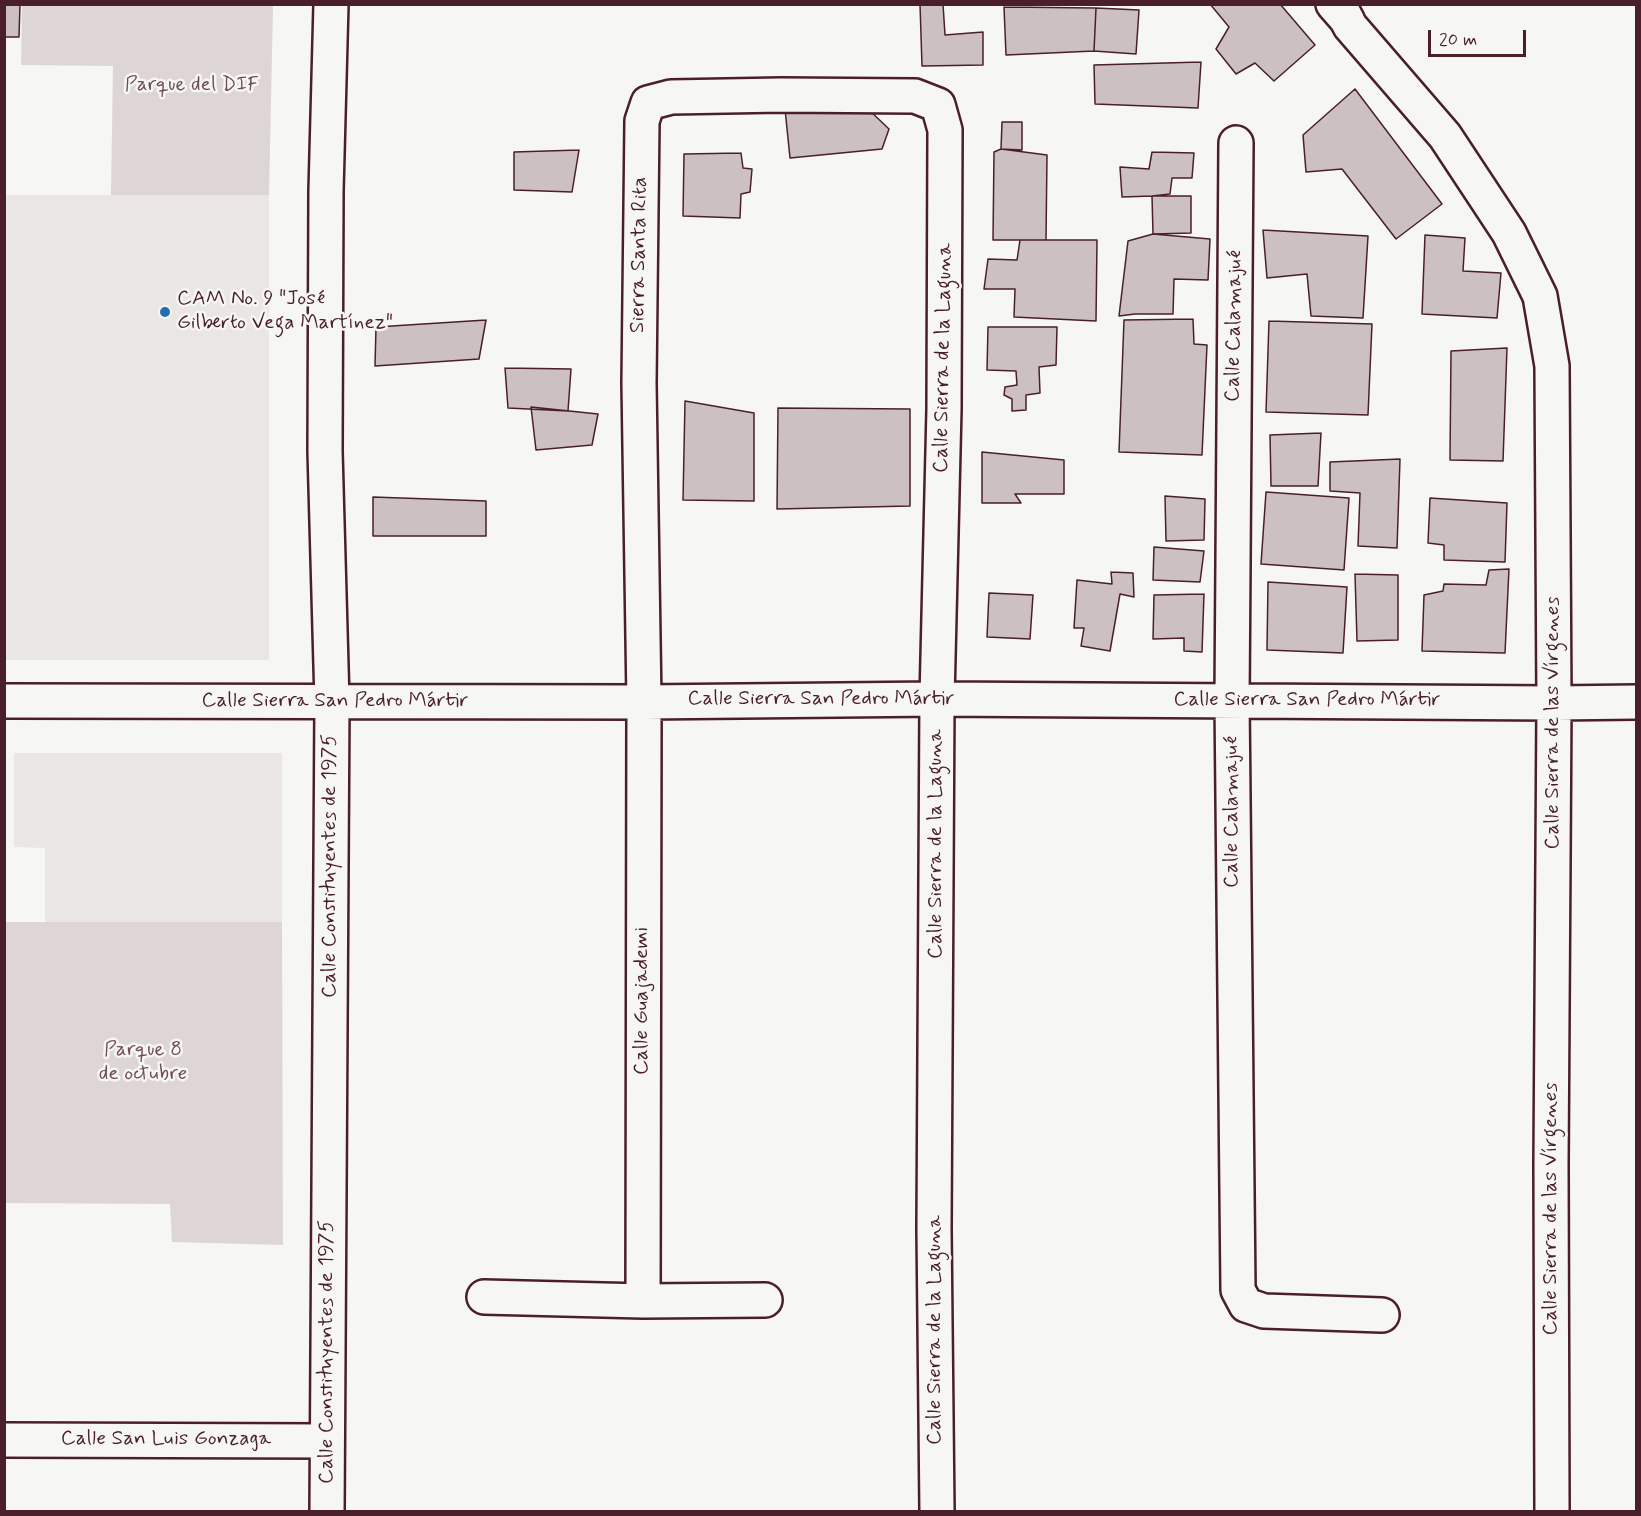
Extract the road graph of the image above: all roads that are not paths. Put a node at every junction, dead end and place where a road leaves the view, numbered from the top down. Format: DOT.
graph roads {
  1 [pos="331,4"];
  2 [pos="1340,10"];
  3 [pos="938,105"];
  4 [pos="1236,143"];
  5 [pos="937,699"];
  6 [pos="1232,700"];
  7 [pos="4,701"];
  8 [pos="332,702"];
  9 [pos="644,702"];
  10 [pos="1636,702"];
  11 [pos="1554,703"];
  12 [pos="484,1297"];
  13 [pos="765,1300"];
  14 [pos="642,1301"];
  15 [pos="1382,1315"];
  16 [pos="4,1440"];
  17 [pos="327,1441"];
  18 [pos="327,1512"];
  19 [pos="937,1512"];
  20 [pos="1552,1512"];
  1 -- 8 [label="street, Calle Constituyentes de 1975"];
  2 -- 11 [label="street, Calle Sierra de las Vírgenes"];
  3 -- 5 [label="street, Calle Sierra de la Laguna"];
  3 -- 9 [label="street, Sierra Santa Rita"];
  4 -- 6 [label="street, Calle Calamajué"];
  5 -- 6 [label="street, Calle Sierra San Pedro Mártir"];
  5 -- 9 [label="street, Calle Sierra San Pedro Mártir"];
  5 -- 19 [label="street, Calle Sierra de la Laguna"];
  6 -- 11 [label="street, Calle Sierra San Pedro Mártir"];
  6 -- 15 [label="street, Calle Calamajué"];
  7 -- 8 [label="street, Calle Sierra San Pedro Mártir"];
  8 -- 9 [label="street, Calle Sierra San Pedro Mártir"];
  8 -- 17 [label="street, Calle Constituyentes de 1975"];
  9 -- 14 [label="street, Calle Guajademi"];
  10 -- 11 [label="street, Calle Sierra San Pedro Mártir"];
  11 -- 20 [label="street, Calle Sierra de las Vírgenes"];
  12 -- 14 [label="street"];
  13 -- 14 [label="street"];
  16 -- 17 [label="street, Calle San Luis Gonzaga"];
  17 -- 18 [label="street, Calle Constituyentes de 1975"];
}
